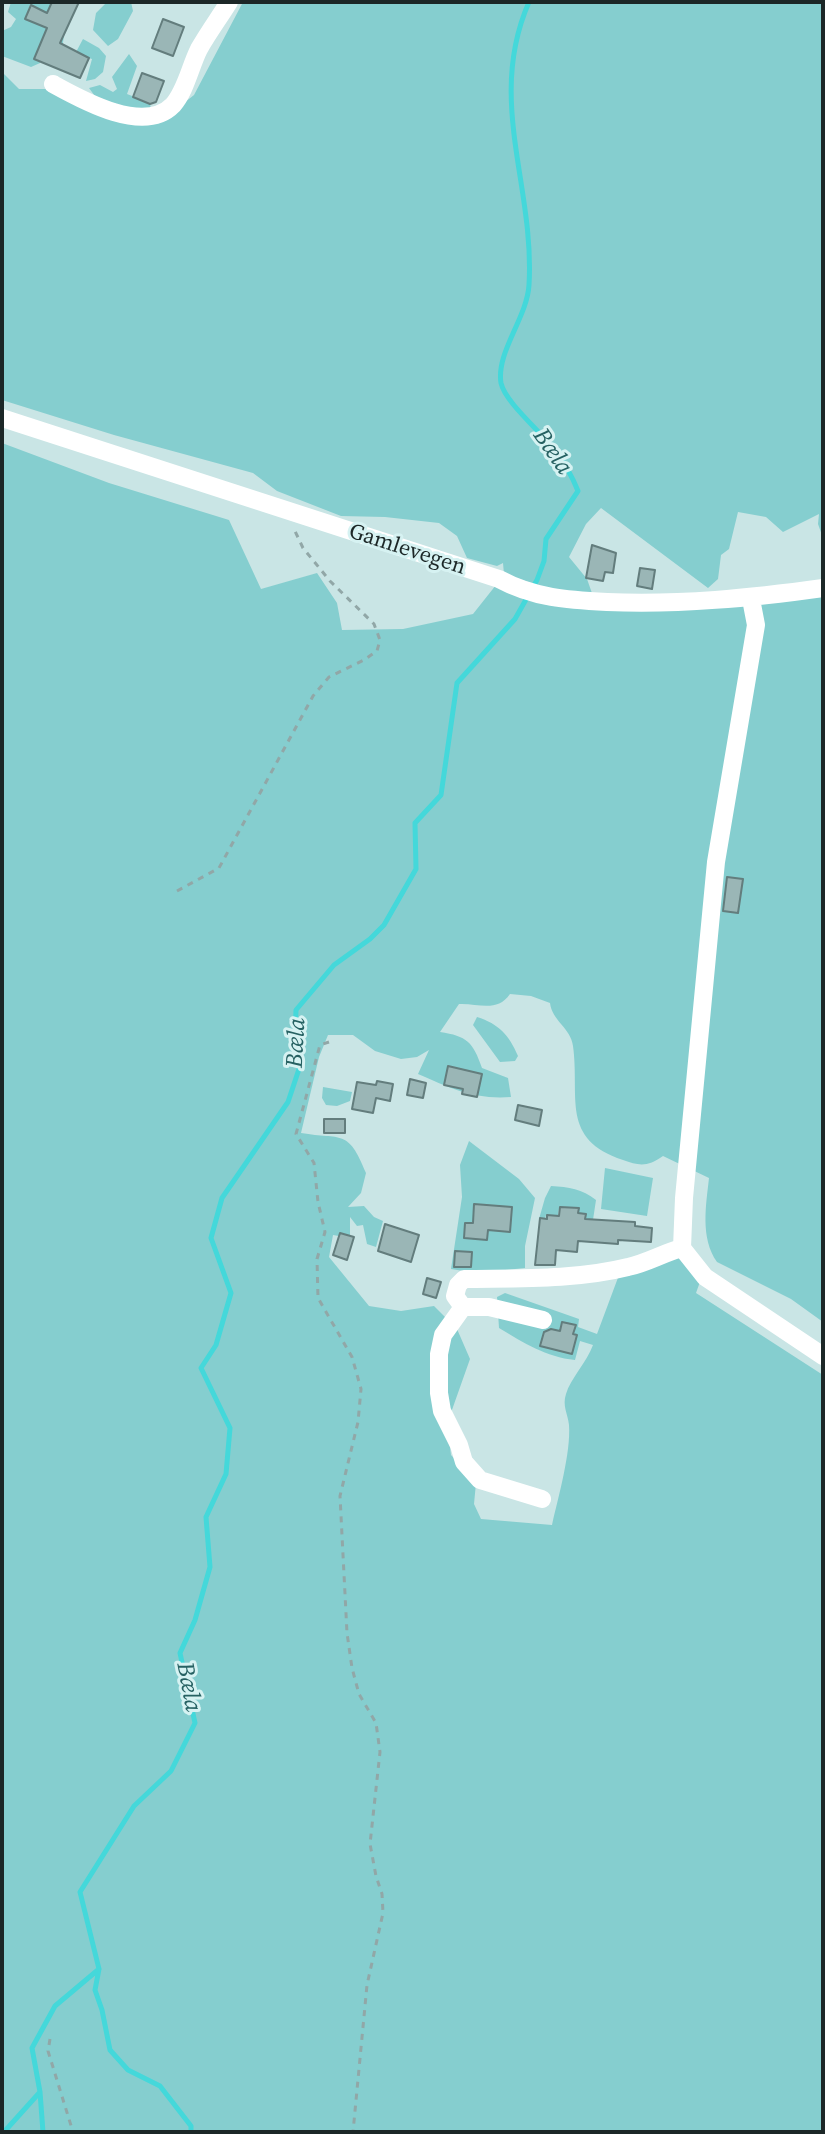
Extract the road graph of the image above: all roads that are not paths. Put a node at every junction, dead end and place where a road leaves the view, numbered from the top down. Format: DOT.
graph roads {
  1 [pos="229,2"];
  2 [pos="53,84"];
  3 [pos="2,418"];
  4 [pos="823,588"];
  5 [pos="751,599"];
  6 [pos="682,1248"];
  7 [pos="463,1307"];
  8 [pos="543,1320"];
  9 [pos="823,1356"];
  10 [pos="542,1499"];
  1 -- 2 [label="street"];
  3 -- 5 [label="street, Gamlevegen"];
  4 -- 5 [label="street, Gamlevegen"];
  5 -- 6 [label="street"];
  6 -- 7 [label="street"];
  6 -- 9 [label="street"];
  7 -- 8 [label="street"];
  7 -- 10 [label="street"];
}
